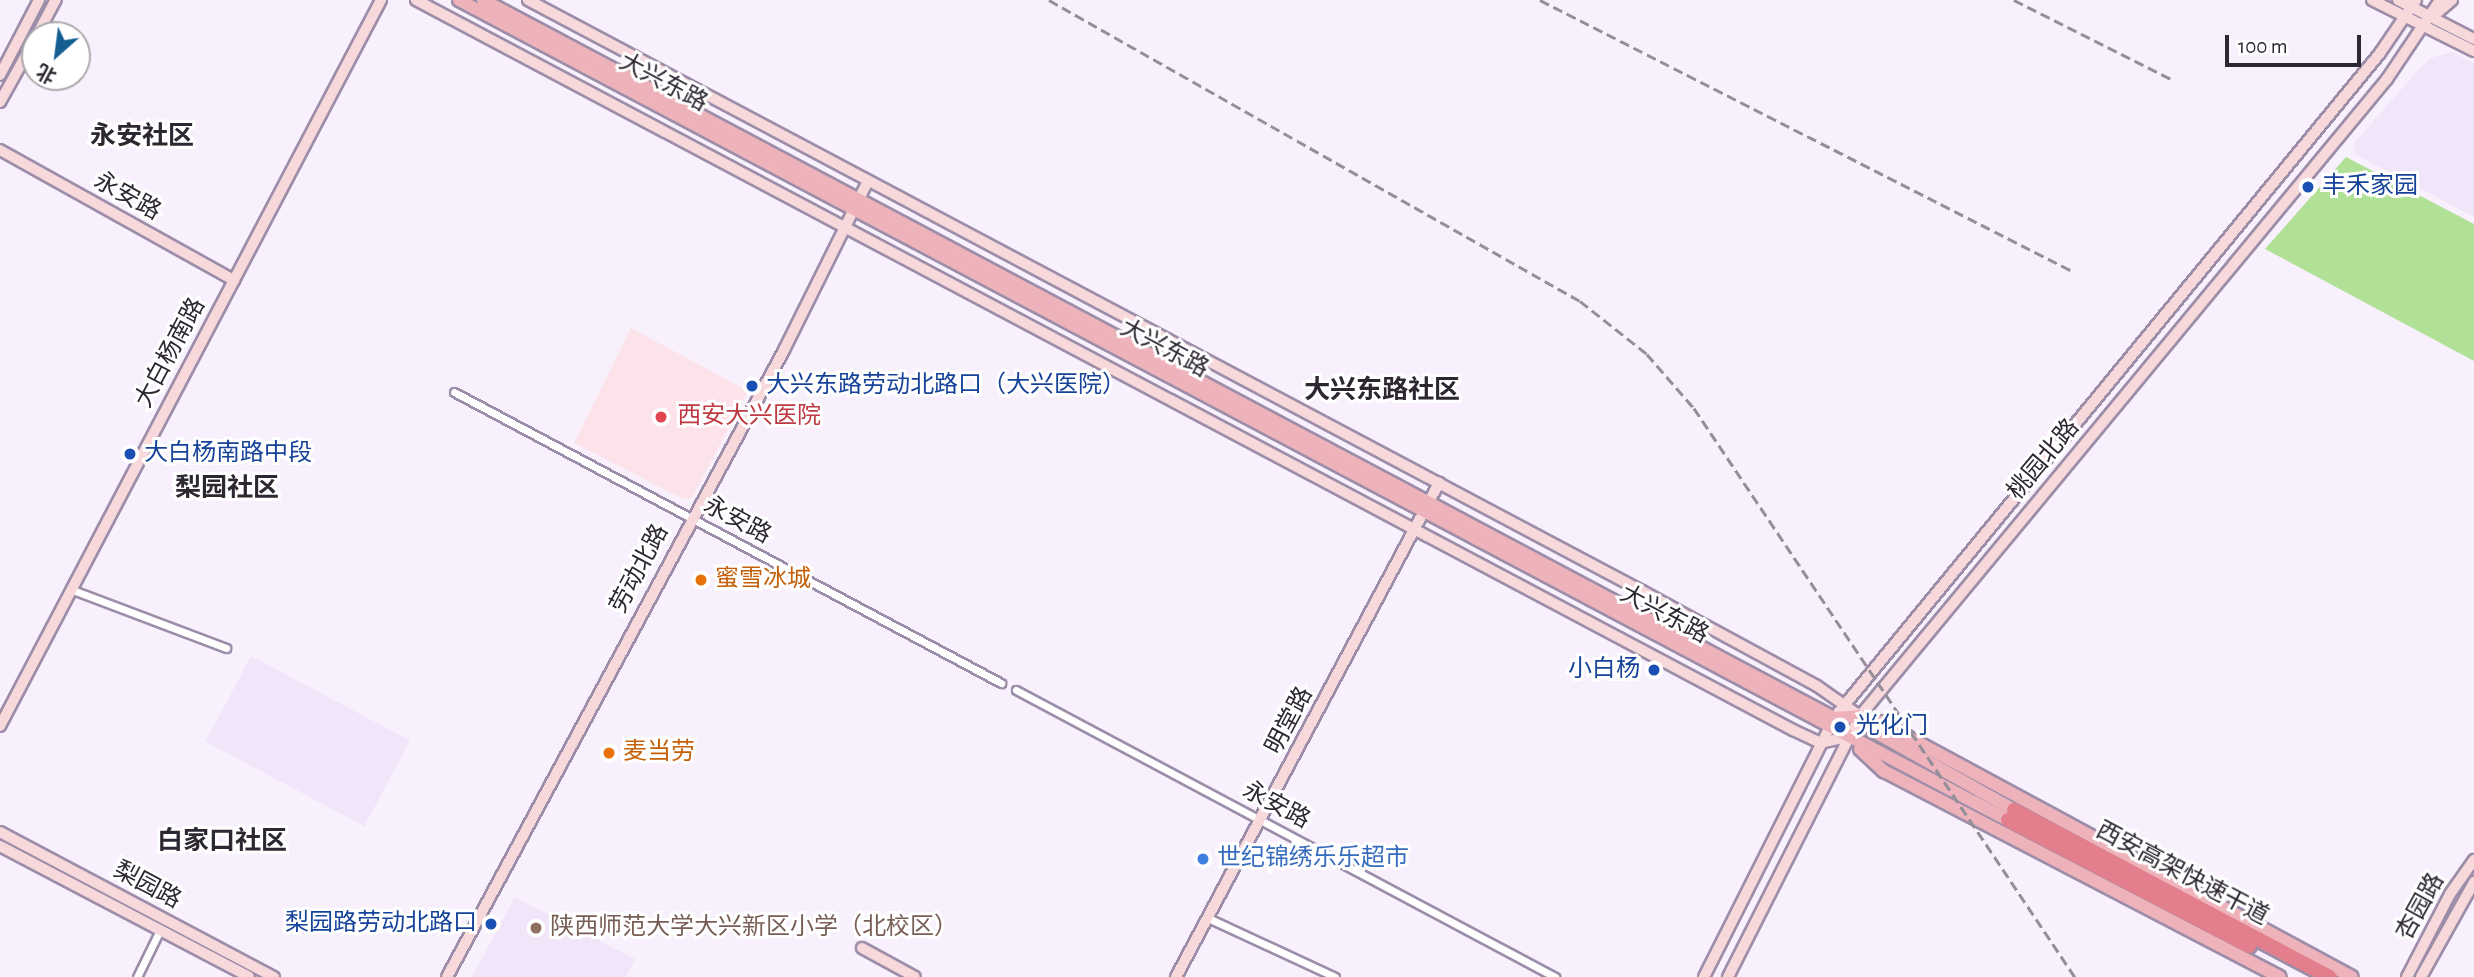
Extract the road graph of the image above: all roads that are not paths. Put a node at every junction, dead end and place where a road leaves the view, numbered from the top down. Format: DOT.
graph roads {
  1 [pos="39,0"];
  2 [pos="56,0"];
  3 [pos="382,0"];
  4 [pos="416,0"];
  5 [pos="459,0"];
  6 [pos="483,0"];
  7 [pos="528,0"];
  8 [pos="2372,0"];
  9 [pos="2398,0"];
  10 [pos="2441,0"];
  11 [pos="2452,0"];
  12 [pos="2412,6"];
  13 [pos="45,21"];
  14 [pos="2429,22"];
  15 [pos="2474,39"];
  16 [pos="2474,51"];
  17 [pos="21,64"];
  18 [pos="0,75"];
  19 [pos="0,102"];
  20 [pos="0,150"];
  21 [pos="868,181"];
  22 [pos="856,204"];
  23 [pos="844,229"];
  24 [pos="234,280"];
  25 [pos="454,392"];
  26 [pos="1439,483"];
  27 [pos="1426,508"];
  28 [pos="690,520"];
  29 [pos="1415,530"];
  30 [pos="69,588"];
  31 [pos="226,648"];
  32 [pos="1001,683"];
  33 [pos="1016,690"];
  34 [pos="1845,706"];
  35 [pos="1860,716"];
  36 [pos="1832,722"];
  37 [pos="0,726"];
  38 [pos="1847,737"];
  39 [pos="1821,743"];
  40 [pos="2011,815"];
  41 [pos="1260,821"];
  42 [pos="0,832"];
  43 [pos="2059,841"];
  44 [pos="0,846"];
  45 [pos="2474,860"];
  46 [pos="2474,882"];
  47 [pos="1208,918"];
  48 [pos="160,930"];
  49 [pos="862,948"];
  50 [pos="137,977"];
  51 [pos="249,977"];
  52 [pos="274,977"];
  53 [pos="447,977"];
  54 [pos="915,977"];
  55 [pos="1176,977"];
  56 [pos="1335,977"];
  57 [pos="1555,977"];
  58 [pos="1704,977"];
  59 [pos="1728,977"];
  60 [pos="2280,977"];
  61 [pos="2309,977"];
  62 [pos="2330,977"];
  63 [pos="2352,977"];
  64 [pos="2407,977"];
  65 [pos="2421,977"];
  1 -- 18 [label="main road"];
  2 -- 13 [label="main road"];
  3 -- 24 [label="main road, 大白杨南路"];
  4 -- 23 [label="main road"];
  5 -- 22 [label="main road, 大兴东路"];
  6 -- 22 [label="main road, 大兴东路"];
  7 -- 21 [label="main road"];
  8 -- 12 [label="main road"];
  9 -- 12 [label="main road"];
  10 -- 14 [label="main road, 桃园北路"];
  11 -- 14 [label="main road"];
  12 -- 14 [label="main road"];
  12 -- 34 [label="main road, 桃园北路"];
  14 -- 15 [label="main road"];
  14 -- 16 [label="main road"];
  14 -- 35 [label="main road, 桃园北路"];
  17 -- 19 [label="main road"];
  20 -- 24 [label="main road, 永安路"];
  21 -- 22 [label="main road, 劳动北路"];
  21 -- 26 [label="main road"];
  22 -- 23 [label="main road, 劳动北路"];
  22 -- 27 [label="main road, 大兴东路"];
  23 -- 28 [label="main road, 劳动北路"];
  23 -- 29 [label="main road"];
  24 -- 30 [label="main road, 大白杨南路"];
  25 -- 28 [label="street, 永安路"];
  26 -- 27 [label="main road, 明堂路"];
  26 -- 34 [label="main road"];
  27 -- 29 [label="main road, 明堂路"];
  27 -- 36 [label="main road, 大兴东路"];
  28 -- 32 [label="street, 永安路"];
  28 -- 53 [label="main road, 劳动北路"];
  29 -- 39 [label="main road"];
  29 -- 41 [label="main road, 明堂路"];
  30 -- 31 [label="street"];
  30 -- 37 [label="main road, 大白杨南路"];
  33 -- 41 [label="street, 永安路"];
  34 -- 35 [label="main road"];
  34 -- 36 [label="main road, 桃园北路"];
  35 -- 36 [label="main road"];
  35 -- 38 [label="main road, 桃园北路"];
  35 -- 40 [label="main road"];
  35 -- 63 [label="main road"];
  36 -- 38 [label="main road, 大兴东路"];
  36 -- 39 [label="main road, 桃园北路"];
  38 -- 39 [label="main road"];
  38 -- 40 [label="main road, 大兴东路"];
  38 -- 59 [label="main road, 桃园北路"];
  38 -- 60 [label="main road, 大兴东路"];
  39 -- 58 [label="main road, 桃园北路"];
  40 -- 43 [label="highway, 西安高架快速干道"];
  41 -- 47 [label="main road, 明堂路"];
  41 -- 57 [label="street, 永安路"];
  42 -- 52 [label="main road, 梨园路"];
  43 -- 61 [label="highway, 西安高架快速干道"];
  43 -- 62 [label="highway, 西安高架快速干道"];
  44 -- 48 [label="main road, 梨园路"];
  45 -- 64 [label="main road, 杏园路"];
  46 -- 65 [label="main road, 杏园路"];
  47 -- 55 [label="main road, 明堂路"];
  47 -- 56 [label="street"];
  48 -- 50 [label="street"];
  48 -- 51 [label="main road, 梨园路"];
  49 -- 54 [label="main road"];
}
